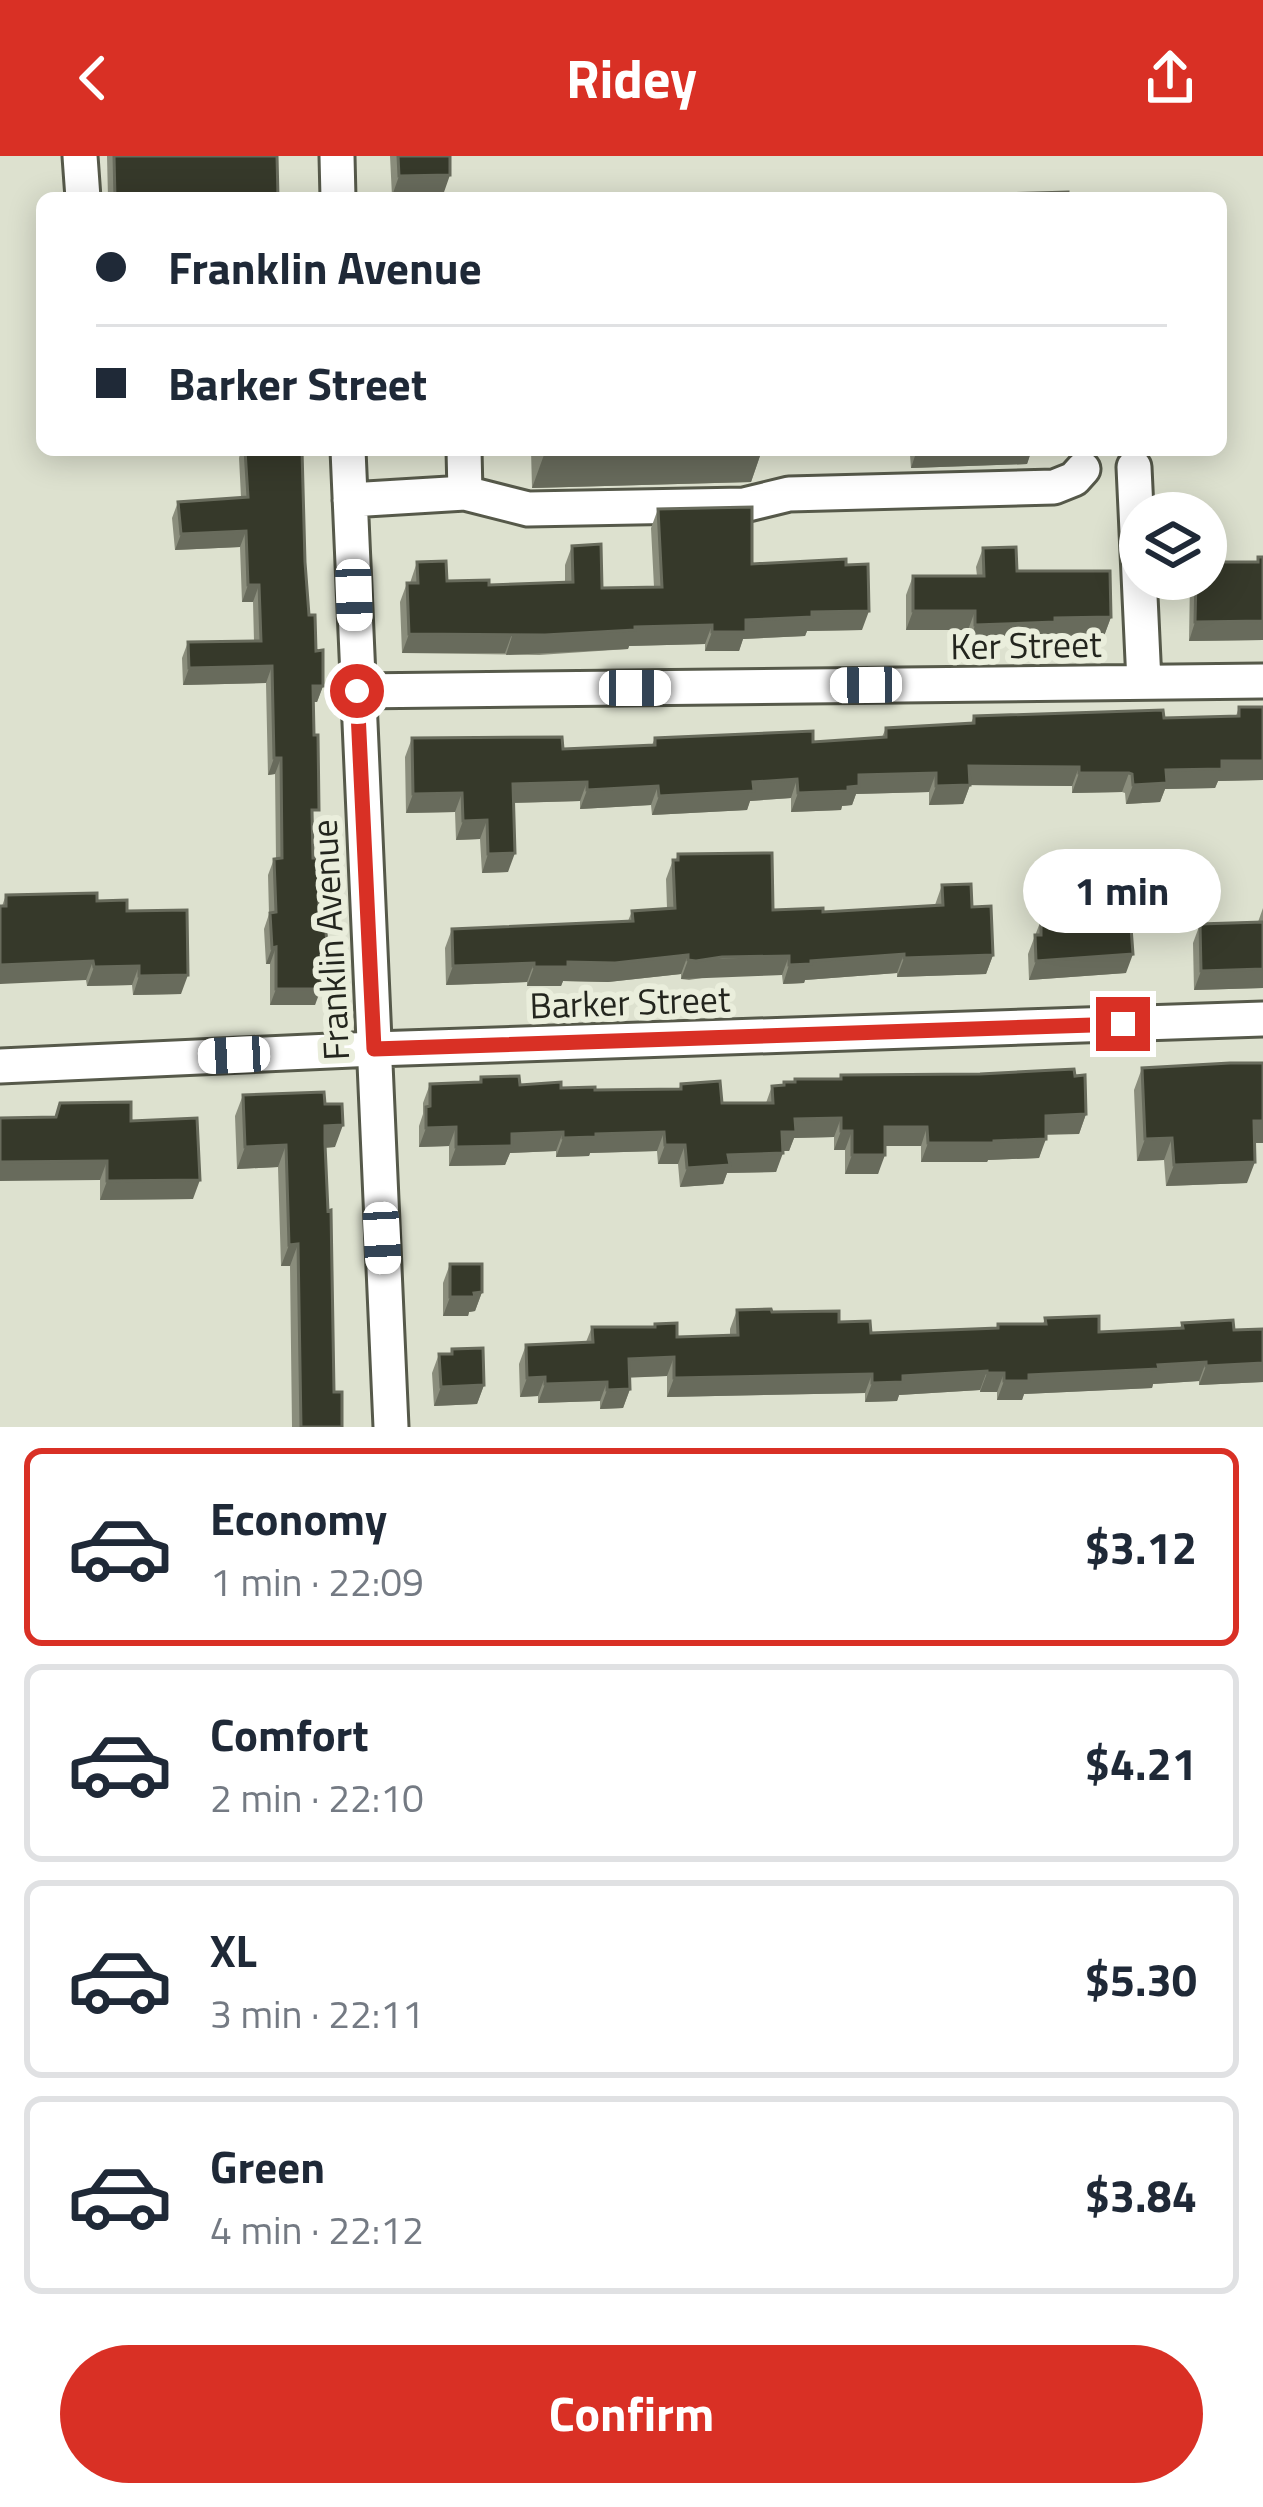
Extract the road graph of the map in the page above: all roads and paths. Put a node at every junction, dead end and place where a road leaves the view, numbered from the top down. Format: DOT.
graph roads {
  1 [pos="80,156"];
  2 [pos="337,156"];
  3 [pos="83,192"];
  4 [pos="338,192"];
  5 [pos="348,456"];
  6 [pos="464,456"];
  7 [pos="1134,467"];
  8 [pos="1083,469"];
  9 [pos="465,493"];
  10 [pos="350,500"];
  11 [pos="1263,681"];
  12 [pos="1144,682"];
  13 [pos="357,691"];
  14 [pos="1263,1019"];
  15 [pos="374,1049"];
  16 [pos="0,1066"];
  17 [pos="391,1427"];
  1 -- 3 [label="street"];
  2 -- 4 [label="street"];
  5 -- 10 [label="street, Franklin Avenue"];
  6 -- 9 [label="street"];
  7 -- 12 [label="street"];
  8 -- 9 [label="street"];
  9 -- 10 [label="street"];
  10 -- 13 [label="street, Franklin Avenue"];
  11 -- 12 [label="street, Ker Street"];
  12 -- 13 [label="street, Ker Street"];
  13 -- 15 [label="street, Franklin Avenue"];
  14 -- 15 [label="street, Barker Street"];
  15 -- 16 [label="street, Barker Street"];
  15 -- 17 [label="street, Franklin Avenue"];
}
